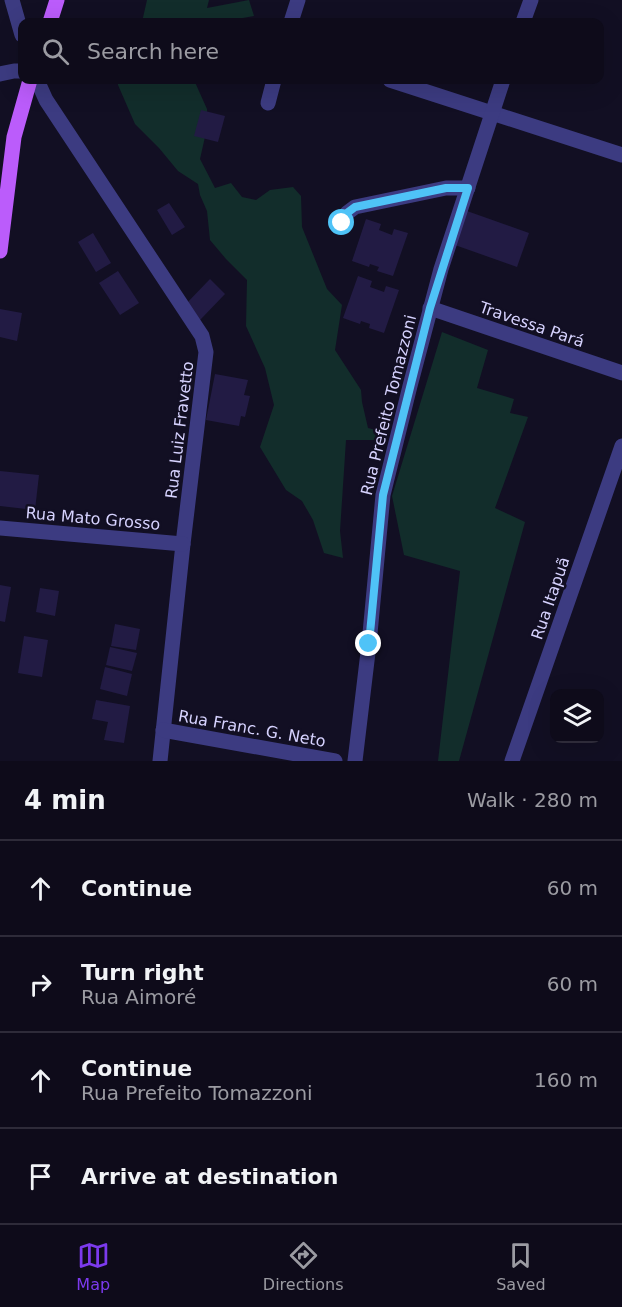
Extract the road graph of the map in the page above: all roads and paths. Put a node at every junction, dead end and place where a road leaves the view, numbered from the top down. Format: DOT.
graph roads {
  1 [pos="12,0"];
  2 [pos="57,0"];
  3 [pos="298,0"];
  4 [pos="531,0"];
  5 [pos="51,18"];
  6 [pos="292,18"];
  7 [pos="524,18"];
  8 [pos="18,21"];
  9 [pos="18,71"];
  10 [pos="0,74"];
  11 [pos="28,84"];
  12 [pos="39,84"];
  13 [pos="273,84"];
  14 [pos="403,84"];
  15 [pos="502,84"];
  16 [pos="268,103"];
  17 [pos="492,112"];
  18 [pos="622,155"];
  19 [pos="468,188"];
  20 [pos="342,223"];
  21 [pos="0,251"];
  22 [pos="430,308"];
  23 [pos="622,373"];
  24 [pos="622,448"];
  25 [pos="0,528"];
  26 [pos="183,544"];
  27 [pos="163,730"];
  28 [pos="160,761"];
  29 [pos="335,761"];
  30 [pos="355,761"];
  31 [pos="512,761"];
  1 -- 8 [label="street"];
  2 -- 5 [label="main road"];
  3 -- 6 [label="street"];
  4 -- 7 [label="street"];
  9 -- 10 [label="street"];
  11 -- 21 [label="main road"];
  12 -- 26 [label="street, Rua Luiz Fravetto"];
  13 -- 16 [label="street"];
  14 -- 17 [label="street"];
  15 -- 17 [label="street, Rua Prefeito Tomazzoni"];
  17 -- 18 [label="street"];
  17 -- 19 [label="street, Rua Prefeito Tomazzoni"];
  19 -- 20 [label="street"];
  19 -- 22 [label="street, Rua Prefeito Tomazzoni"];
  22 -- 23 [label="street, Travessa Pará"];
  22 -- 30 [label="street, Rua Prefeito Tomazzoni"];
  24 -- 31 [label="street, Rua Itapuã"];
  25 -- 26 [label="street, Rua Mato Grosso"];
  26 -- 27 [label="street, Rua Luiz Fravetto"];
  27 -- 28 [label="street, Rua Luiz Fravetto"];
  27 -- 29 [label="street, Rua Franc. G. Neto"];
}
